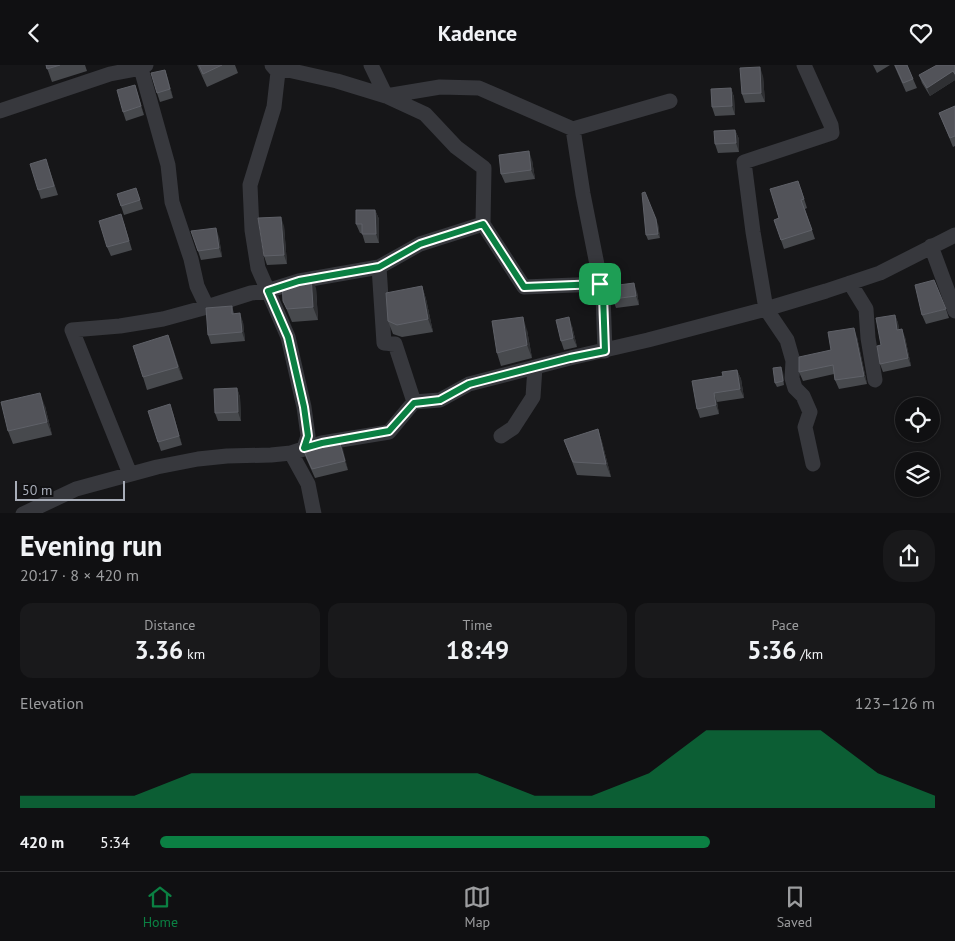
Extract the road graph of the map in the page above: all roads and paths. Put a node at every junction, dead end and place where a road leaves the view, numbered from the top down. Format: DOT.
graph roads {
  1 [pos="371,65"];
  2 [pos="804,65"];
  3 [pos="142,66"];
  4 [pos="275,69"];
  5 [pos="386,96"];
  6 [pos="670,101"];
  7 [pos="0,111"];
  8 [pos="573,129"];
  9 [pos="483,224"];
  10 [pos="955,235"];
  11 [pos="931,246"];
  12 [pos="379,267"];
  13 [pos="850,283"];
  14 [pos="600,284"];
  15 [pos="268,291"];
  16 [pos="207,307"];
  17 [pos="766,309"];
  18 [pos="955,311"];
  19 [pos="605,351"];
  20 [pos="535,367"];
  21 [pos="875,380"];
  22 [pos="414,403"];
  23 [pos="501,436"];
  24 [pos="298,450"];
  25 [pos="813,463"];
  26 [pos="130,473"];
  27 [pos="23,513"];
  28 [pos="314,513"];
  1 -- 5 [label="street"];
  2 -- 17 [label="street"];
  3 -- 7 [label="street"];
  3 -- 16 [label="street"];
  4 -- 5 [label="street"];
  4 -- 15 [label="street"];
  5 -- 8 [label="street"];
  5 -- 9 [label="street"];
  6 -- 8 [label="street"];
  8 -- 14 [label="street"];
  9 -- 12 [label="street"];
  9 -- 14 [label="street"];
  10 -- 11 [label="street"];
  11 -- 13 [label="street"];
  11 -- 18 [label="street"];
  12 -- 15 [label="street"];
  12 -- 22 [label="street"];
  13 -- 17 [label="street"];
  13 -- 21 [label="street"];
  14 -- 19 [label="street"];
  15 -- 16 [label="street"];
  15 -- 24 [label="street"];
  16 -- 26 [label="street"];
  17 -- 19 [label="street"];
  17 -- 25 [label="street"];
  19 -- 20 [label="street"];
  20 -- 22 [label="street"];
  20 -- 23 [label="street"];
  22 -- 24 [label="street"];
  24 -- 26 [label="street"];
  24 -- 28 [label="street"];
  26 -- 27 [label="street"];
}
